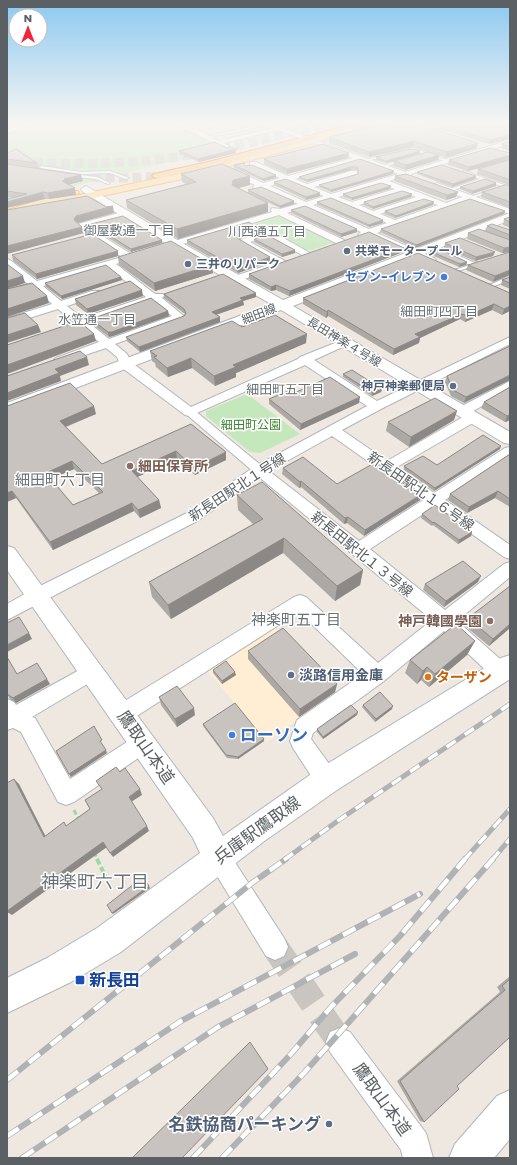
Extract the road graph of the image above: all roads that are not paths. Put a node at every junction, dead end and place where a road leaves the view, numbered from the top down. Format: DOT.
graph roads {
  1 [pos="83,176"];
  2 [pos="190,176"];
  3 [pos="241,176"];
  4 [pos="284,176"];
  5 [pos="294,176"];
  6 [pos="359,176"];
  7 [pos="362,176"];
  8 [pos="397,176"];
  9 [pos="411,176"];
  10 [pos="475,176"];
  11 [pos="130,177"];
  12 [pos="288,178"];
  13 [pos="415,178"];
  14 [pos="484,179"];
  15 [pos="379,182"];
  16 [pos="429,182"];
  17 [pos="108,183"];
  18 [pos="261,186"];
  19 [pos="308,186"];
  20 [pos="505,186"];
  21 [pos="251,188"];
  22 [pos="510,188"];
  23 [pos="86,189"];
  24 [pos="403,190"];
  25 [pos="451,190"];
  26 [pos="98,196"];
  27 [pos="331,196"];
  28 [pos="423,197"];
  29 [pos="471,197"];
  30 [pos="305,204"];
  31 [pos="352,205"];
  32 [pos="445,205"];
  33 [pos="32,207"];
  34 [pos="7,208"];
  35 [pos="270,208"];
  36 [pos="280,212"];
  37 [pos="510,212"];
  38 [pos="7,213"];
  39 [pos="126,214"];
  40 [pos="373,214"];
  41 [pos="510,216"];
  42 [pos="7,220"];
  43 [pos="247,222"];
  44 [pos="394,223"];
  45 [pos="482,229"];
  46 [pos="503,229"];
  47 [pos="367,232"];
  48 [pos="268,233"];
  49 [pos="94,235"];
  50 [pos="79,239"];
  51 [pos="349,239"];
  52 [pos="176,244"];
  53 [pos="328,246"];
  54 [pos="433,246"];
  55 [pos="415,253"];
  56 [pos="129,257"];
  57 [pos="9,259"];
  58 [pos="288,260"];
  59 [pos="482,263"];
  60 [pos="109,264"];
  61 [pos="475,265"];
  62 [pos="449,268"];
  63 [pos="230,276"];
  64 [pos="469,277"];
  65 [pos="213,278"];
  66 [pos="510,278"];
  67 [pos="132,282"];
  68 [pos="486,284"];
  69 [pos="36,285"];
  70 [pos="118,286"];
  71 [pos="103,291"];
  72 [pos="170,292"];
  73 [pos="503,292"];
  74 [pos="7,293"];
  75 [pos="156,297"];
  76 [pos="59,305"];
  77 [pos="282,305"];
  78 [pos="7,322"];
  79 [pos="82,323"];
  80 [pos="66,330"];
  81 [pos="510,340"];
  82 [pos="345,342"];
  83 [pos="107,343"];
  84 [pos="304,359"];
  85 [pos="50,364"];
  86 [pos="125,364"];
  87 [pos="418,386"];
  88 [pos="509,387"];
  89 [pos="376,406"];
  90 [pos="7,409"];
  91 [pos="190,412"];
  92 [pos="468,414"];
  93 [pos="333,430"];
  94 [pos="510,439"];
  95 [pos="510,451"];
  96 [pos="387,467"];
  97 [pos="258,470"];
  98 [pos="434,501"];
  99 [pos="358,549"];
  100 [pos="510,553"];
  101 [pos="7,554"];
  102 [pos="510,568"];
  103 [pos="36,596"];
  104 [pos="7,613"];
  105 [pos="445,621"];
  106 [pos="505,669"];
  107 [pos="92,671"];
  108 [pos="377,675"];
  109 [pos="122,714"];
  110 [pos="9,716"];
  111 [pos="143,744"];
  112 [pos="327,780"];
  113 [pos="218,858"];
  114 [pos="275,947"];
  115 [pos="7,996"];
  116 [pos="340,1042"];
  117 [pos="510,1109"];
  118 [pos="418,1158"];
  119 [pos="469,1158"];
  1 -- 17 [label="lane"];
  2 -- 26 [label="main road"];
  3 -- 18 [label="street"];
  4 -- 12 [label="street"];
  5 -- 12 [label="street"];
  6 -- 19 [label="street"];
  7 -- 15 [label="street"];
  8 -- 15 [label="street"];
  9 -- 13 [label="street"];
  10 -- 14 [label="lane"];
  11 -- 17 [label="main road"];
  12 -- 18 [label="street"];
  12 -- 19 [label="street"];
  14 -- 20 [label="lane"];
  14 -- 25 [label="lane"];
  15 -- 24 [label="street"];
  15 -- 27 [label="street"];
  16 -- 25 [label="street"];
  17 -- 23 [label="main road"];
  18 -- 21 [label="street"];
  18 -- 30 [label="street"];
  19 -- 27 [label="street"];
  20 -- 22 [label="lane"];
  20 -- 29 [label="lane"];
  23 -- 26 [label="street, 長田神楽４号線"];
  23 -- 33 [label="main road"];
  23 -- 34 [label="main road"];
  24 -- 28 [label="street"];
  24 -- 31 [label="street"];
  25 -- 29 [label="street"];
  26 -- 33 [label="main road"];
  26 -- 39 [label="street, 長田神楽４号線"];
  26 -- 42 [label="main road"];
  27 -- 30 [label="street"];
  27 -- 31 [label="street"];
  28 -- 32 [label="street"];
  28 -- 40 [label="street"];
  29 -- 32 [label="street"];
  29 -- 37 [label="street"];
  30 -- 36 [label="street"];
  30 -- 47 [label="street"];
  31 -- 40 [label="street"];
  32 -- 44 [label="street"];
  33 -- 38 [label="main road"];
  35 -- 36 [label="street"];
  36 -- 43 [label="street"];
  36 -- 51 [label="street"];
  39 -- 49 [label="street"];
  39 -- 52 [label="street, 長田神楽４号線"];
  40 -- 44 [label="street"];
  41 -- 45 [label="street, 細田線"];
  43 -- 48 [label="street"];
  43 -- 52 [label="street"];
  44 -- 47 [label="street"];
  45 -- 46 [label="street"];
  45 -- 54 [label="street, 細田線"];
  47 -- 51 [label="street"];
  47 -- 55 [label="street"];
  48 -- 58 [label="street"];
  48 -- 58 [label="street"];
  49 -- 50 [label="street"];
  49 -- 56 [label="street"];
  51 -- 53 [label="street"];
  52 -- 56 [label="street"];
  52 -- 63 [label="street, 長田神楽４号線"];
  54 -- 55 [label="street, 細田線"];
  54 -- 61 [label="lane"];
  55 -- 62 [label="street"];
  55 -- 77 [label="street, 細田線"];
  56 -- 60 [label="street"];
  57 -- 69 [label="street"];
  58 -- 63 [label="street"];
  59 -- 61 [label="lane"];
  60 -- 67 [label="street"];
  60 -- 69 [label="street"];
  61 -- 62 [label="lane"];
  62 -- 64 [label="street"];
  63 -- 65 [label="street"];
  63 -- 77 [label="street, 長田神楽４号線"];
  66 -- 68 [label="lane"];
  67 -- 70 [label="street"];
  67 -- 75 [label="street"];
  68 -- 73 [label="street"];
  69 -- 74 [label="street"];
  69 -- 76 [label="street"];
  71 -- 76 [label="street"];
  72 -- 75 [label="street"];
  75 -- 79 [label="street"];
  75 -- 83 [label="street"];
  76 -- 78 [label="street"];
  76 -- 79 [label="street"];
  77 -- 82 [label="street, 長田神楽４号線"];
  77 -- 86 [label="street, 細田線"];
  79 -- 80 [label="street"];
  79 -- 83 [label="street"];
  81 -- 87 [label="street, 新長田駅北１号線"];
  82 -- 84 [label="street"];
  82 -- 87 [label="street, 長田神楽４号線"];
  83 -- 85 [label="street"];
  83 -- 86 [label="street"];
  84 -- 89 [label="street"];
  84 -- 91 [label="street"];
  86 -- 90 [label="street, 細田線"];
  86 -- 91 [label="street"];
  87 -- 89 [label="street, 新長田駅北１号線"];
  87 -- 92 [label="street, 長田神楽４号線"];
  88 -- 92 [label="street"];
  89 -- 93 [label="street, 新長田駅北１号線"];
  91 -- 97 [label="street"];
  92 -- 94 [label="street, 長田神楽４号線"];
  92 -- 96 [label="street"];
  93 -- 96 [label="street, 新長田駅北１６号線"];
  93 -- 97 [label="street, 新長田駅北１号線"];
  95 -- 98 [label="street"];
  96 -- 98 [label="street, 新長田駅北１６号線"];
  97 -- 99 [label="street, 新長田駅北１３号線"];
  97 -- 103 [label="street, 新長田駅北１号線"];
  98 -- 99 [label="street"];
  98 -- 100 [label="street, 新長田駅北１６号線"];
  99 -- 105 [label="street, 新長田駅北１３号線"];
  101 -- 103 [label="street, 鷹取山本道"];
  102 -- 105 [label="street"];
  103 -- 104 [label="street, 新長田駅北１号線"];
  103 -- 107 [label="street, 鷹取山本道"];
  105 -- 106 [label="street, 新長田駅北１３号線"];
  105 -- 108 [label="street"];
  106 -- 112 [label="street, 兵庫駅鷹取線"];
  107 -- 109 [label="street, 鷹取山本道"];
  107 -- 110 [label="street"];
  108 -- 109 [label="street"];
  108 -- 112 [label="street"];
  109 -- 111 [label="street, 鷹取山本道"];
  110 -- 111 [label="street"];
  111 -- 113 [label="street, 鷹取山本道"];
  112 -- 113 [label="street, 兵庫駅鷹取線"];
  113 -- 114 [label="street, 鷹取山本道"];
  113 -- 115 [label="street, 兵庫駅鷹取線"];
  116 -- 118 [label="street, 鷹取山本道"];
  117 -- 119 [label="street"];
}
